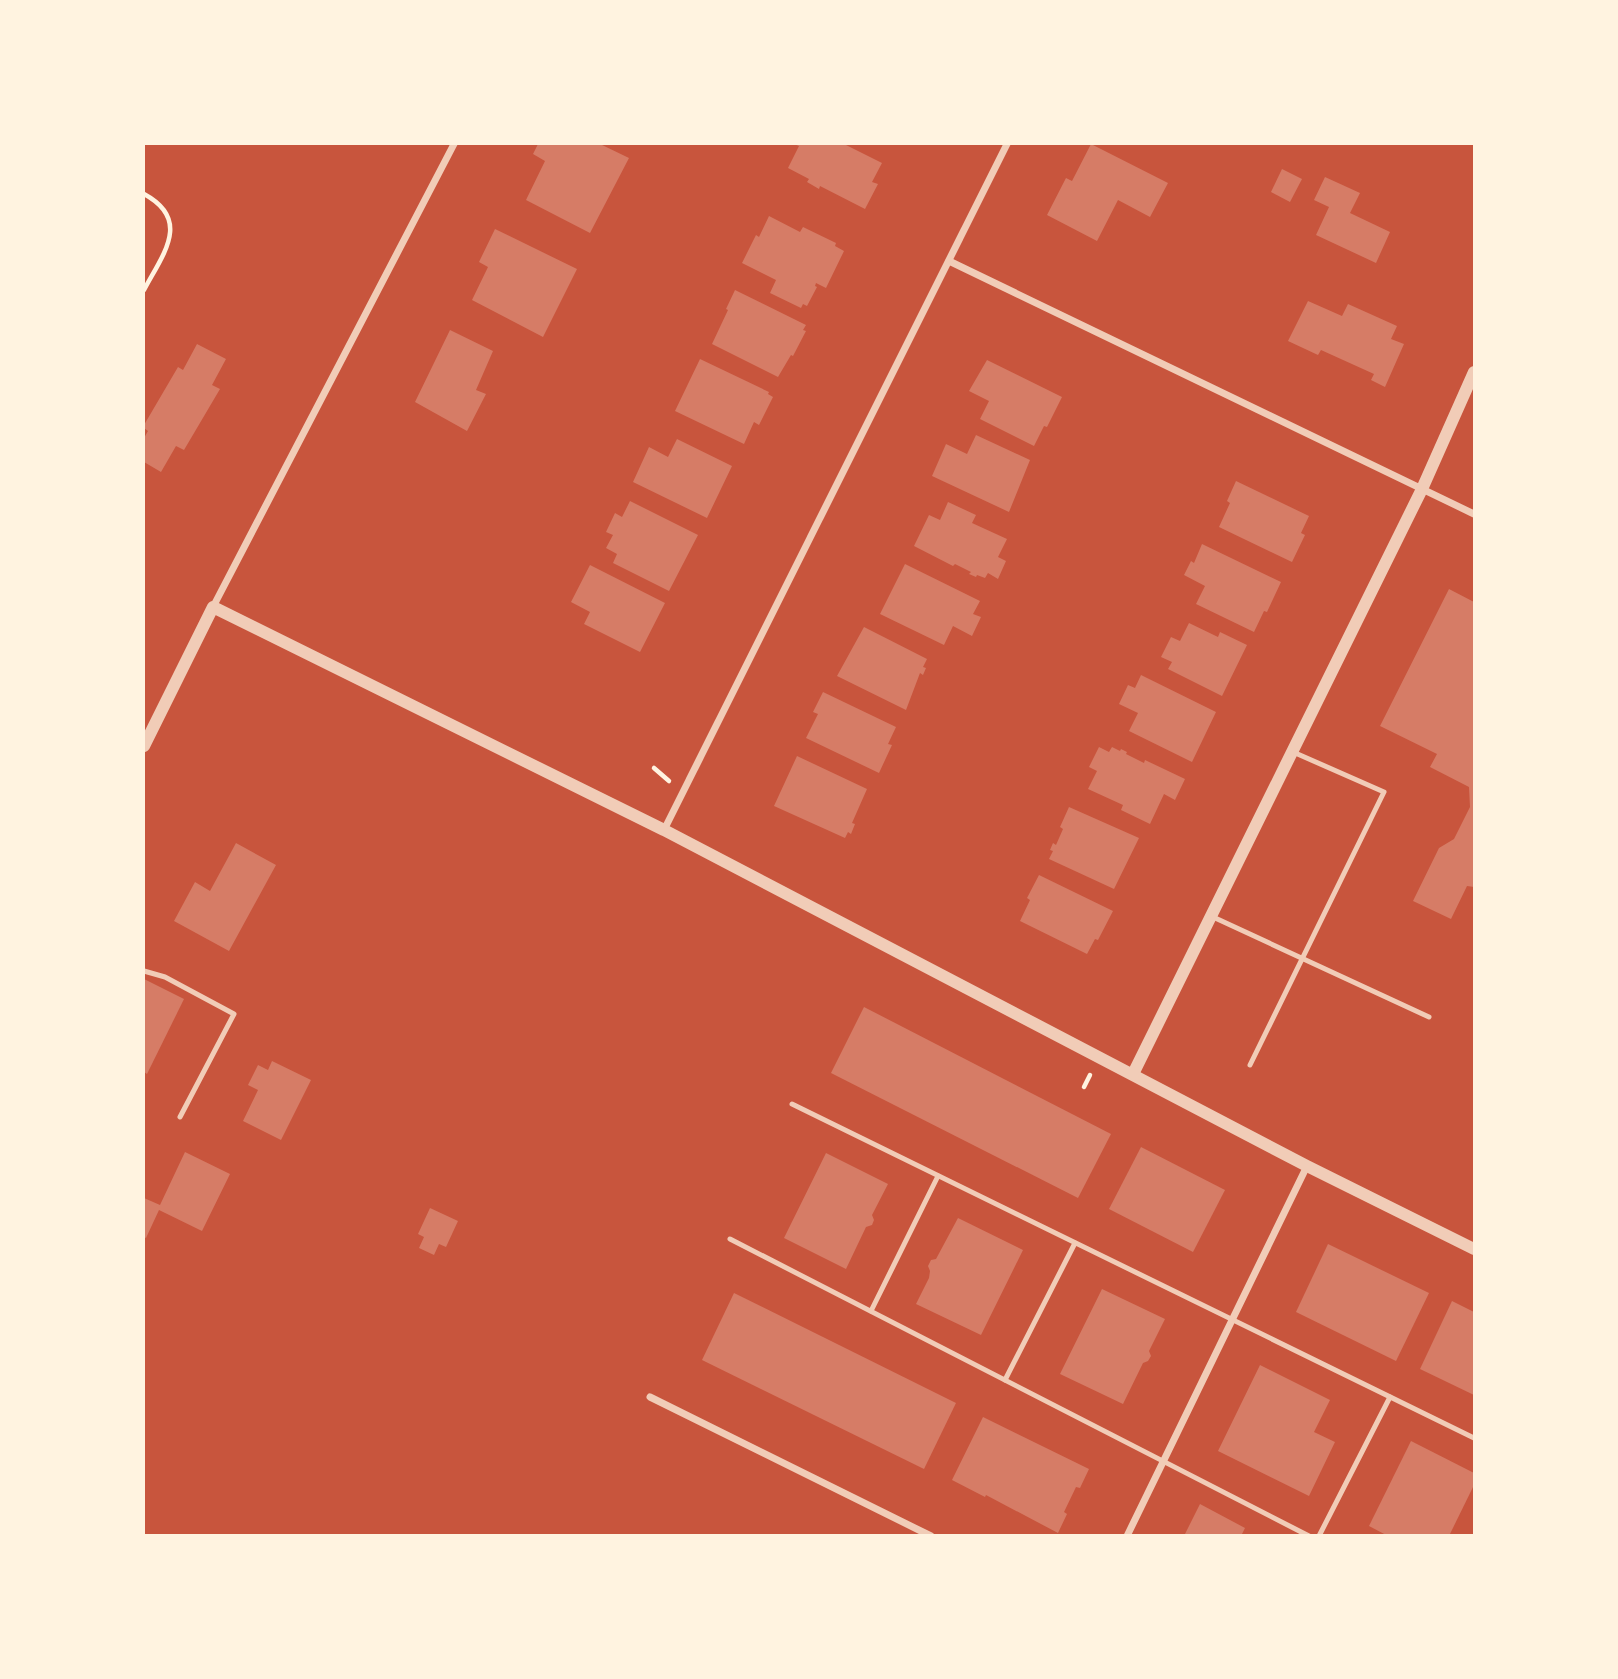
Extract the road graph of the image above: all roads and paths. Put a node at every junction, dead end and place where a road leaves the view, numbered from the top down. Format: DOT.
graph roads {
  1 [pos="454,144"];
  2 [pos="1007,144"];
  3 [pos="144,194"];
  4 [pos="949,261"];
  5 [pos="144,290"];
  6 [pos="1475,372"];
  7 [pos="1422,489"];
  8 [pos="1475,514"];
  9 [pos="213,607"];
  10 [pos="144,746"];
  11 [pos="1292,751"];
  12 [pos="664,830"];
  13 [pos="1211,916"];
  14 [pos="1302,958"];
  15 [pos="144,971"];
  16 [pos="1429,1017"];
  17 [pos="1250,1065"];
  18 [pos="1133,1074"];
  19 [pos="792,1104"];
  20 [pos="180,1117"];
  21 [pos="1307,1166"];
  22 [pos="937,1175"];
  23 [pos="730,1239"];
  24 [pos="1076,1243"];
  25 [pos="1475,1249"];
  26 [pos="871,1311"];
  27 [pos="1233,1320"];
  28 [pos="1005,1380"];
  29 [pos="650,1397"];
  30 [pos="1390,1397"];
  31 [pos="1475,1438"];
  32 [pos="1163,1461"];
  33 [pos="931,1535"];
  34 [pos="1126,1535"];
  35 [pos="1310,1535"];
  36 [pos="1319,1535"];
  1 -- 9 [label="street"];
  2 -- 4 [label="street"];
  3 -- 5 [label="path"];
  4 -- 7 [label="street"];
  4 -- 12 [label="street"];
  6 -- 7 [label="street"];
  7 -- 8 [label="street"];
  7 -- 11 [label="street"];
  9 -- 10 [label="street"];
  9 -- 12 [label="street"];
  11 -- 13 [label="street"];
  11 -- 14 [label="lane"];
  12 -- 18 [label="street"];
  13 -- 14 [label="lane"];
  13 -- 18 [label="street"];
  14 -- 16 [label="lane"];
  14 -- 17 [label="lane"];
  15 -- 20 [label="lane"];
  18 -- 21 [label="street"];
  19 -- 22 [label="lane"];
  21 -- 25 [label="street"];
  21 -- 27 [label="street"];
  22 -- 24 [label="lane"];
  22 -- 26 [label="lane"];
  23 -- 26 [label="lane"];
  24 -- 27 [label="lane"];
  24 -- 28 [label="lane"];
  26 -- 28 [label="lane"];
  27 -- 30 [label="lane"];
  27 -- 32 [label="street"];
  28 -- 32 [label="lane"];
  29 -- 33 [label="street"];
  30 -- 31 [label="lane"];
  30 -- 36 [label="lane"];
  32 -- 34 [label="street"];
  32 -- 35 [label="lane"];
}
